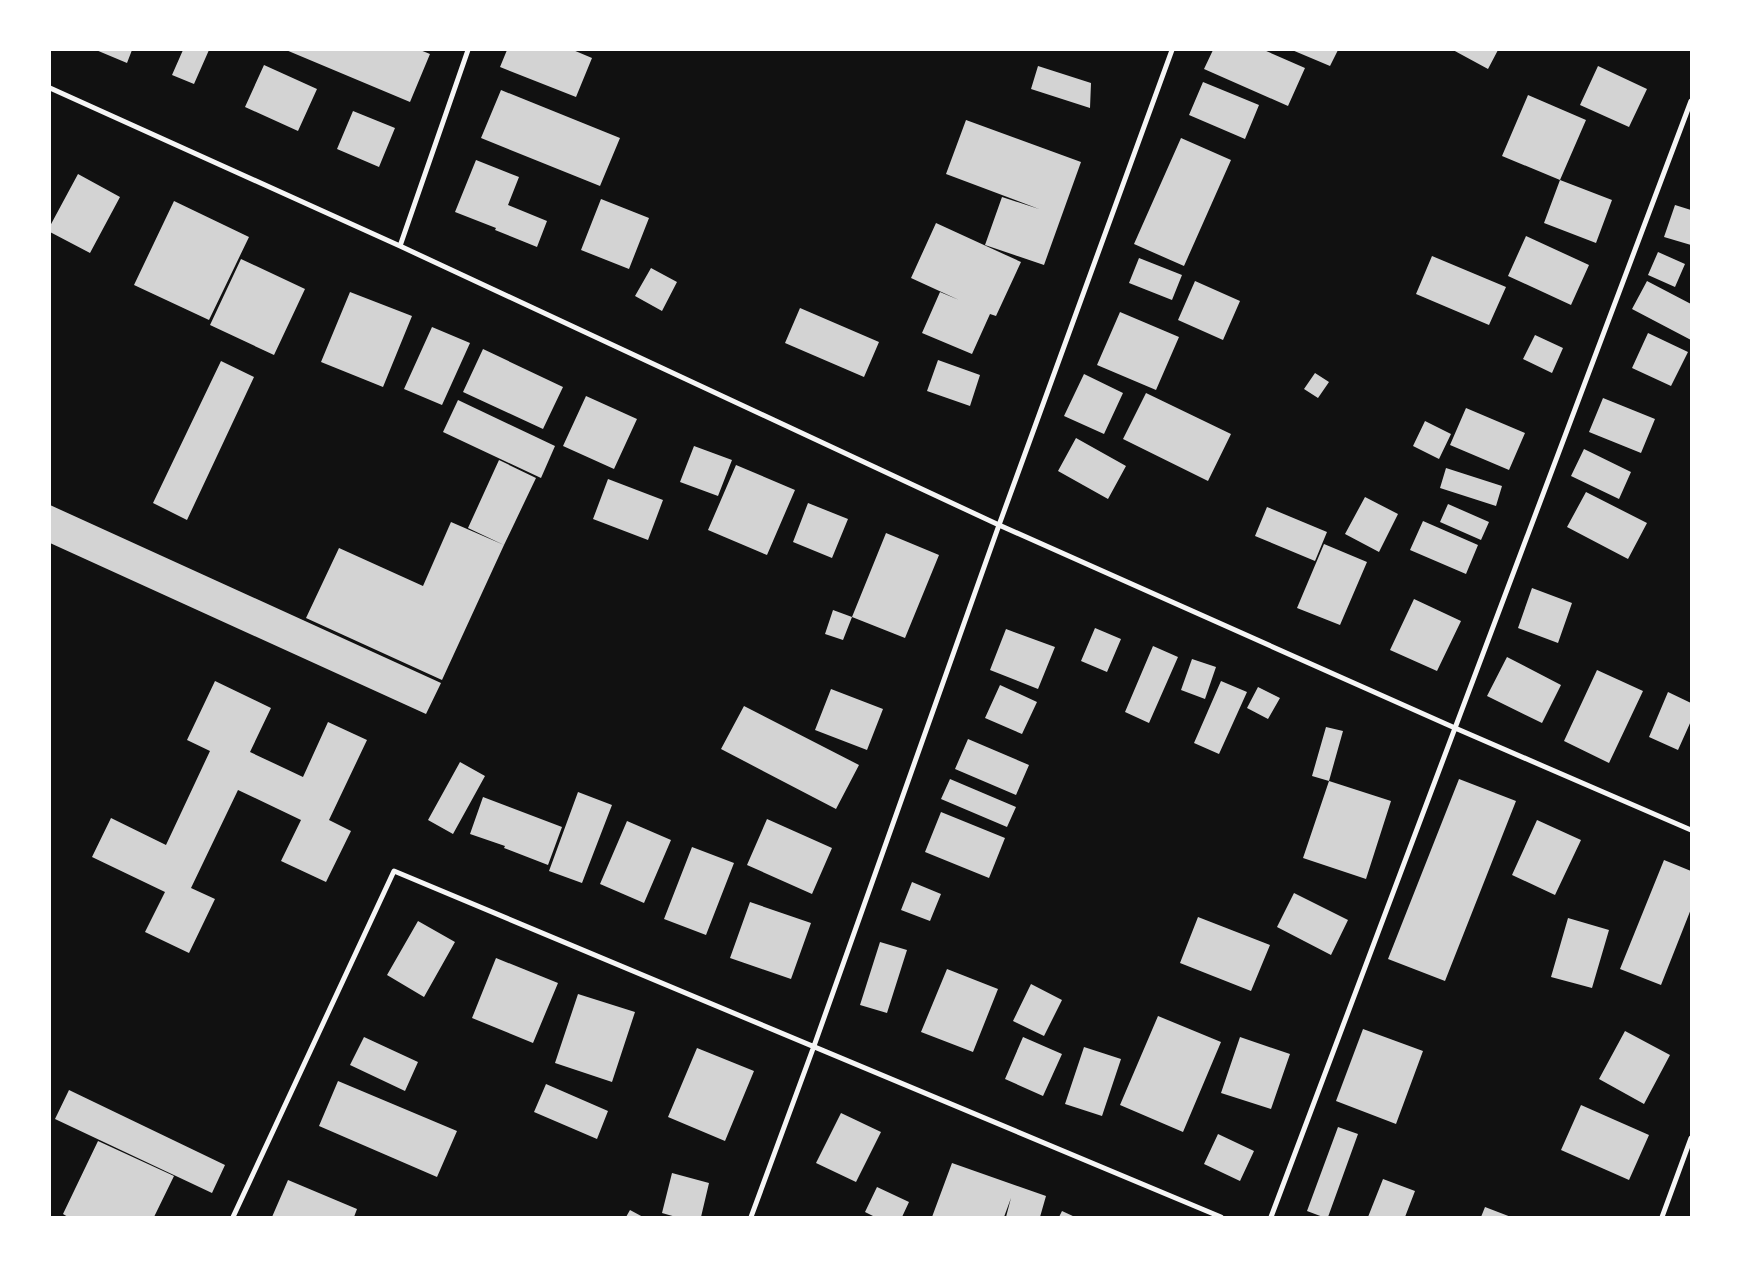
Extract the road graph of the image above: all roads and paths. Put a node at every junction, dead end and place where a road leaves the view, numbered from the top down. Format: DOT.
graph roads {
  1 [pos="468,50"];
  2 [pos="1172,50"];
  3 [pos="50,88"];
  4 [pos="1691,101"];
  5 [pos="400,246"];
  6 [pos="999,525"];
  7 [pos="1455,728"];
  8 [pos="1691,830"];
  9 [pos="814,1046"];
  10 [pos="1691,1138"];
  11 [pos="233,1217"];
  12 [pos="751,1217"];
  13 [pos="1220,1217"];
  14 [pos="1271,1217"];
  15 [pos="1662,1217"];
  1 -- 5 [label="street"];
  2 -- 6 [label="street"];
  3 -- 5 [label="street"];
  4 -- 7 [label="street"];
  5 -- 6 [label="street"];
  6 -- 7 [label="street"];
  6 -- 9 [label="street"];
  7 -- 8 [label="street"];
  7 -- 14 [label="street"];
  9 -- 11 [label="street"];
  9 -- 12 [label="street"];
  9 -- 13 [label="street"];
  10 -- 15 [label="street"];
}
